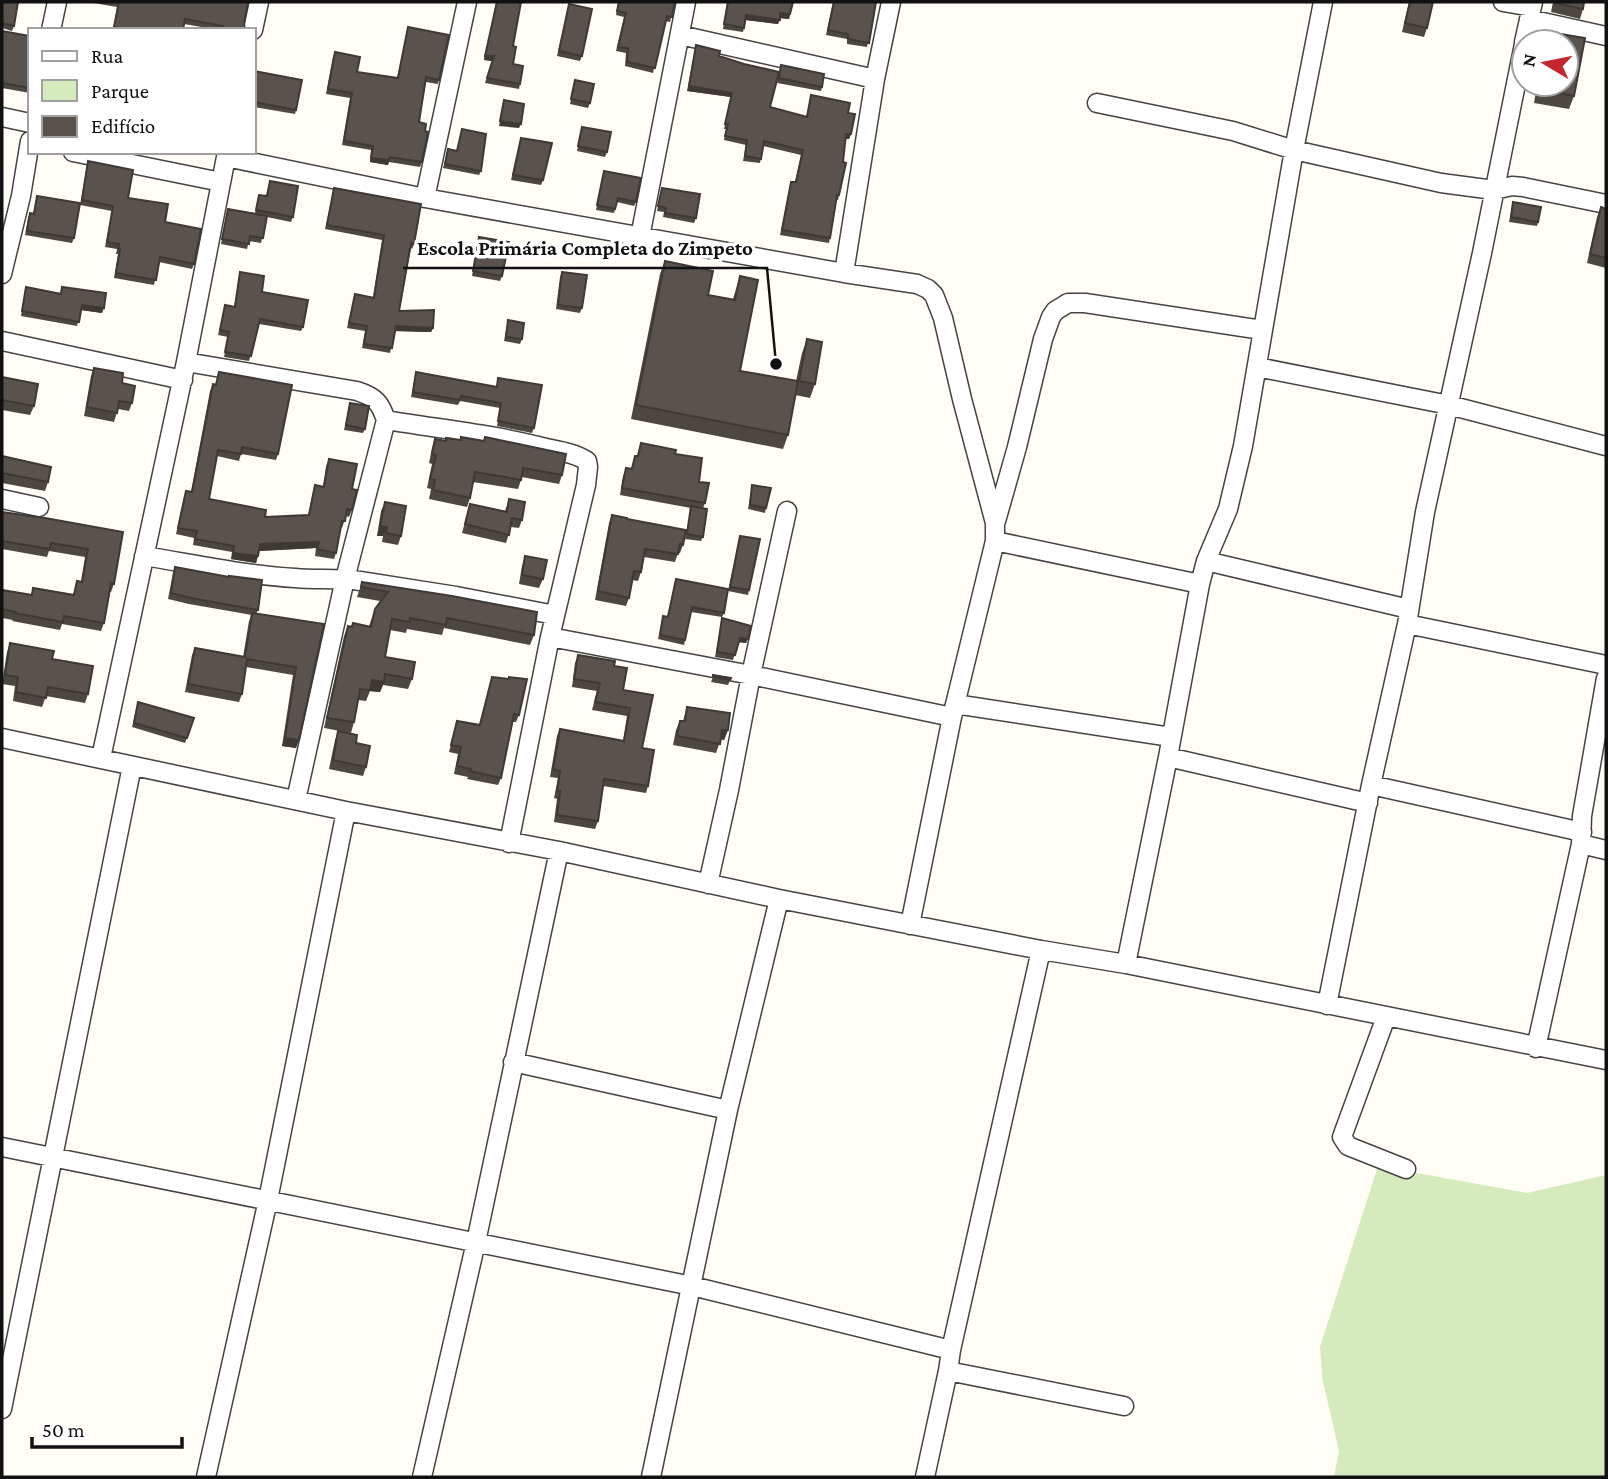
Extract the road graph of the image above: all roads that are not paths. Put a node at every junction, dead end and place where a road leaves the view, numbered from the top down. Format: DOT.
graph roads {
  1 [pos="57,2"];
  2 [pos="259,2"];
  3 [pos="686,2"];
  4 [pos="891,2"];
  5 [pos="1323,2"];
  6 [pos="1503,2"];
  7 [pos="463,3"];
  8 [pos="1531,9"];
  9 [pos="51,28"];
  10 [pos="253,28"];
  11 [pos="1527,28"];
  12 [pos="680,35"];
  13 [pos="1606,36"];
  14 [pos="875,79"];
  15 [pos="1513,98"];
  16 [pos="1097,103"];
  17 [pos="2,117"];
  18 [pos="28,123"];
  19 [pos="1294,150"];
  20 [pos="28,154"];
  21 [pos="83,154"];
  22 [pos="226,155"];
  23 [pos="221,182"];
  24 [pos="1494,190"];
  25 [pos="425,198"];
  26 [pos="1606,204"];
  27 [pos="640,237"];
  28 [pos="2,274"];
  29 [pos="844,274"];
  30 [pos="1262,330"];
  31 [pos="2,341"];
  32 [pos="187,362"];
  33 [pos="1257,367"];
  34 [pos="183,380"];
  35 [pos="1449,405"];
  36 [pos="386,420"];
  37 [pos="1606,446"];
  38 [pos="2,499"];
  39 [pos="39,507"];
  40 [pos="787,511"];
  41 [pos="995,532"];
  42 [pos="144,556"];
  43 [pos="1206,561"];
  44 [pos="345,579"];
  45 [pos="1200,584"];
  46 [pos="555,615"];
  47 [pos="1408,617"];
  48 [pos="550,637"];
  49 [pos="1606,665"];
  50 [pos="751,675"];
  51 [pos="1606,678"];
  52 [pos="954,710"];
  53 [pos="1171,737"];
  54 [pos="2,738"];
  55 [pos="1168,757"];
  56 [pos="101,758"];
  57 [pos="132,766"];
  58 [pos="1371,785"];
  59 [pos="296,800"];
  60 [pos="1368,803"];
  61 [pos="346,811"];
  62 [pos="1582,838"];
  63 [pos="509,843"];
  64 [pos="1606,850"];
  65 [pos="559,851"];
  66 [pos="708,884"];
  67 [pos="779,899"];
  68 [pos="910,925"];
  69 [pos="1041,950"];
  70 [pos="1126,964"];
  71 [pos="1326,1005"];
  72 [pos="1386,1017"];
  73 [pos="1536,1048"];
  74 [pos="1606,1060"];
  75 [pos="513,1062"];
  76 [pos="728,1110"];
  77 [pos="2,1147"];
  78 [pos="53,1157"];
  79 [pos="1406,1169"];
  80 [pos="268,1200"];
  81 [pos="476,1242"];
  82 [pos="692,1286"];
  83 [pos="951,1350"];
  84 [pos="948,1371"];
  85 [pos="1124,1406"];
  86 [pos="2,1409"];
  87 [pos="205,1477"];
  88 [pos="422,1477"];
  89 [pos="652,1477"];
  90 [pos="925,1477"];
  1 -- 9 [label="street"];
  2 -- 10 [label="street"];
  3 -- 12 [label="street"];
  4 -- 14 [label="street"];
  5 -- 19 [label="street"];
  6 -- 8 [label="street"];
  7 -- 25 [label="street"];
  8 -- 11 [label="street"];
  8 -- 13 [label="street"];
  12 -- 14 [label="street"];
  12 -- 27 [label="street"];
  14 -- 29 [label="street"];
  15 -- 24 [label="street"];
  16 -- 19 [label="street"];
  17 -- 18 [label="street"];
  19 -- 24 [label="street"];
  19 -- 30 [label="street"];
  20 -- 28 [label="street"];
  21 -- 23 [label="street"];
  22 -- 23 [label="street"];
  22 -- 25 [label="street"];
  23 -- 32 [label="street"];
  24 -- 26 [label="street"];
  24 -- 35 [label="street"];
  25 -- 27 [label="street"];
  27 -- 29 [label="street"];
  29 -- 41 [label="street"];
  30 -- 33 [label="street"];
  30 -- 41 [label="street"];
  31 -- 34 [label="street"];
  32 -- 34 [label="street"];
  32 -- 36 [label="street"];
  33 -- 35 [label="street"];
  33 -- 43 [label="street"];
  34 -- 42 [label="street"];
  35 -- 37 [label="street"];
  35 -- 47 [label="street"];
  36 -- 44 [label="street"];
  36 -- 46 [label="street"];
  38 -- 39 [label="street"];
  40 -- 50 [label="street"];
  41 -- 45 [label="street"];
  41 -- 52 [label="street"];
  42 -- 44 [label="street"];
  42 -- 56 [label="street"];
  43 -- 45 [label="street"];
  43 -- 47 [label="street"];
  44 -- 46 [label="street"];
  44 -- 59 [label="street"];
  45 -- 53 [label="street"];
  46 -- 48 [label="street"];
  47 -- 49 [label="street"];
  47 -- 58 [label="street"];
  48 -- 50 [label="street"];
  48 -- 63 [label="street"];
  50 -- 52 [label="street"];
  50 -- 66 [label="street"];
  51 -- 62 [label="street"];
  52 -- 53 [label="street"];
  52 -- 68 [label="street"];
  53 -- 55 [label="street"];
  54 -- 56 [label="street"];
  55 -- 60 [label="street"];
  55 -- 70 [label="street"];
  56 -- 57 [label="street"];
  57 -- 59 [label="street"];
  57 -- 78 [label="street"];
  58 -- 60 [label="street"];
  58 -- 62 [label="street"];
  59 -- 61 [label="street"];
  60 -- 71 [label="street"];
  61 -- 63 [label="street"];
  61 -- 80 [label="street"];
  62 -- 64 [label="street"];
  62 -- 73 [label="street"];
  63 -- 65 [label="street"];
  65 -- 66 [label="street"];
  65 -- 75 [label="street"];
  66 -- 67 [label="street"];
  67 -- 68 [label="street"];
  67 -- 76 [label="street"];
  68 -- 69 [label="street"];
  69 -- 70 [label="street"];
  69 -- 83 [label="street"];
  70 -- 71 [label="street"];
  71 -- 72 [label="street"];
  72 -- 73 [label="street"];
  72 -- 79 [label="street"];
  73 -- 74 [label="street"];
  75 -- 76 [label="street"];
  75 -- 81 [label="street"];
  76 -- 82 [label="street"];
  77 -- 78 [label="street"];
  78 -- 80 [label="street"];
  78 -- 86 [label="street"];
  80 -- 81 [label="street"];
  80 -- 87 [label="street"];
  81 -- 82 [label="street"];
  81 -- 88 [label="street"];
  82 -- 83 [label="street"];
  82 -- 89 [label="street"];
  83 -- 84 [label="street"];
  84 -- 85 [label="street"];
  84 -- 90 [label="street"];
}
